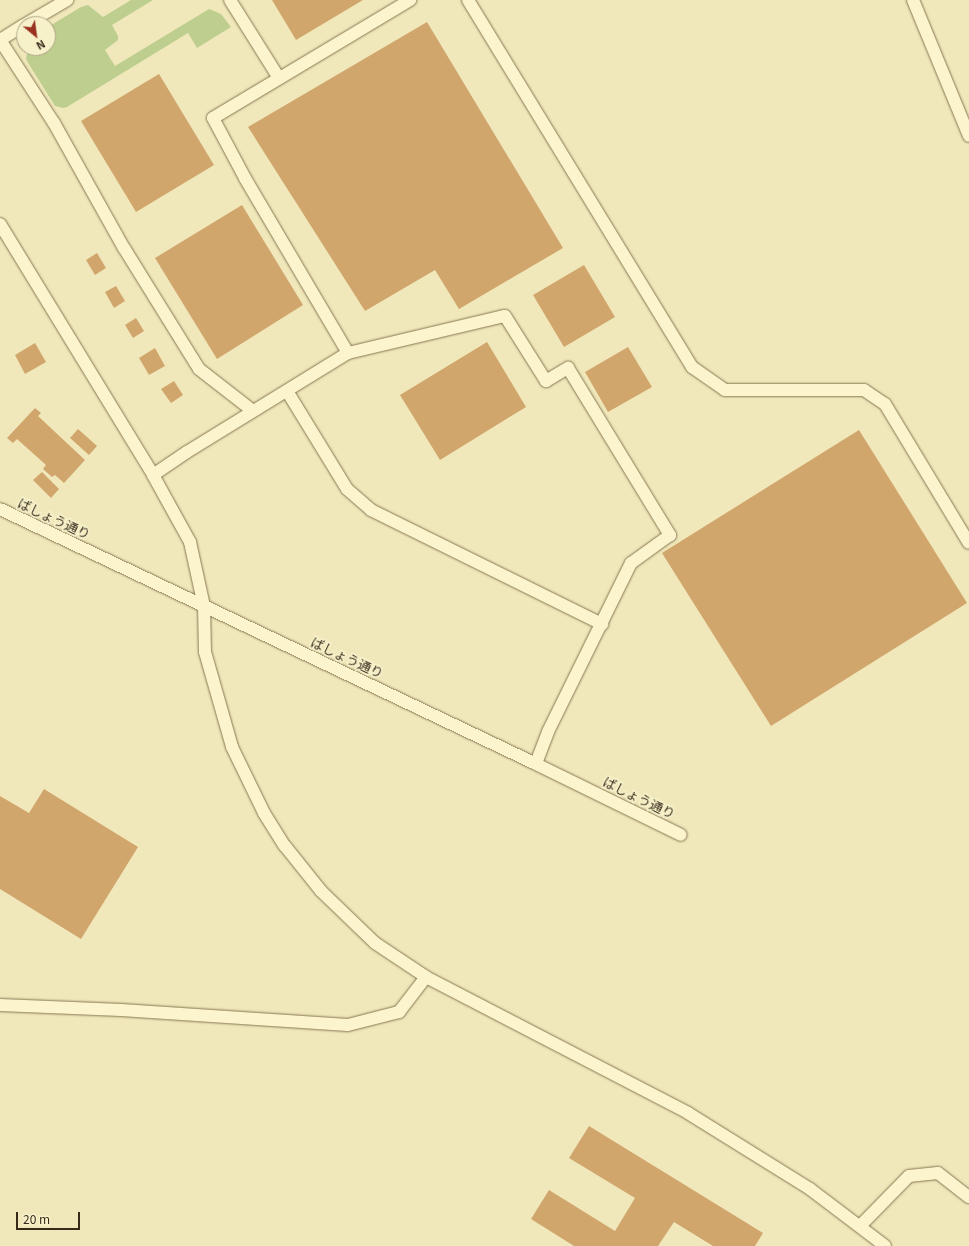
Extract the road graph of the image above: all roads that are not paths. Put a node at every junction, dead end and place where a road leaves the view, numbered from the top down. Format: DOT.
graph roads {
  1 [pos="67,0"];
  2 [pos="230,0"];
  3 [pos="410,0"];
  4 [pos="468,0"];
  5 [pos="913,0"];
  6 [pos="40,16"];
  7 [pos="16,30"];
  8 [pos="0,40"];
  9 [pos="279,78"];
  10 [pos="969,136"];
  11 [pos="0,224"];
  12 [pos="348,353"];
  13 [pos="287,391"];
  14 [pos="253,412"];
  15 [pos="153,475"];
  16 [pos="0,509"];
  17 [pos="969,543"];
  18 [pos="204,606"];
  19 [pos="602,624"];
  20 [pos="536,764"];
  21 [pos="681,835"];
  22 [pos="426,977"];
  23 [pos="0,1005"];
  24 [pos="969,1198"];
  25 [pos="860,1226"];
  26 [pos="884,1246"];
  1 -- 6 [label="lane"];
  2 -- 9 [label="lane"];
  3 -- 9 [label="lane"];
  4 -- 17 [label="lane"];
  5 -- 10 [label="lane"];
  7 -- 8 [label="lane"];
  8 -- 14 [label="lane"];
  9 -- 12 [label="lane"];
  11 -- 15 [label="lane"];
  12 -- 13 [label="lane"];
  12 -- 19 [label="lane"];
  13 -- 14 [label="lane"];
  13 -- 19 [label="lane"];
  14 -- 15 [label="lane"];
  15 -- 18 [label="lane"];
  16 -- 18 [label="lane, ばしょう通り"];
  18 -- 20 [label="lane, ばしょう通り"];
  18 -- 22 [label="lane"];
  19 -- 20 [label="lane"];
  20 -- 21 [label="lane, ばしょう通り"];
  22 -- 23 [label="lane"];
  22 -- 25 [label="lane"];
  24 -- 25 [label="lane"];
  25 -- 26 [label="lane"];
}
